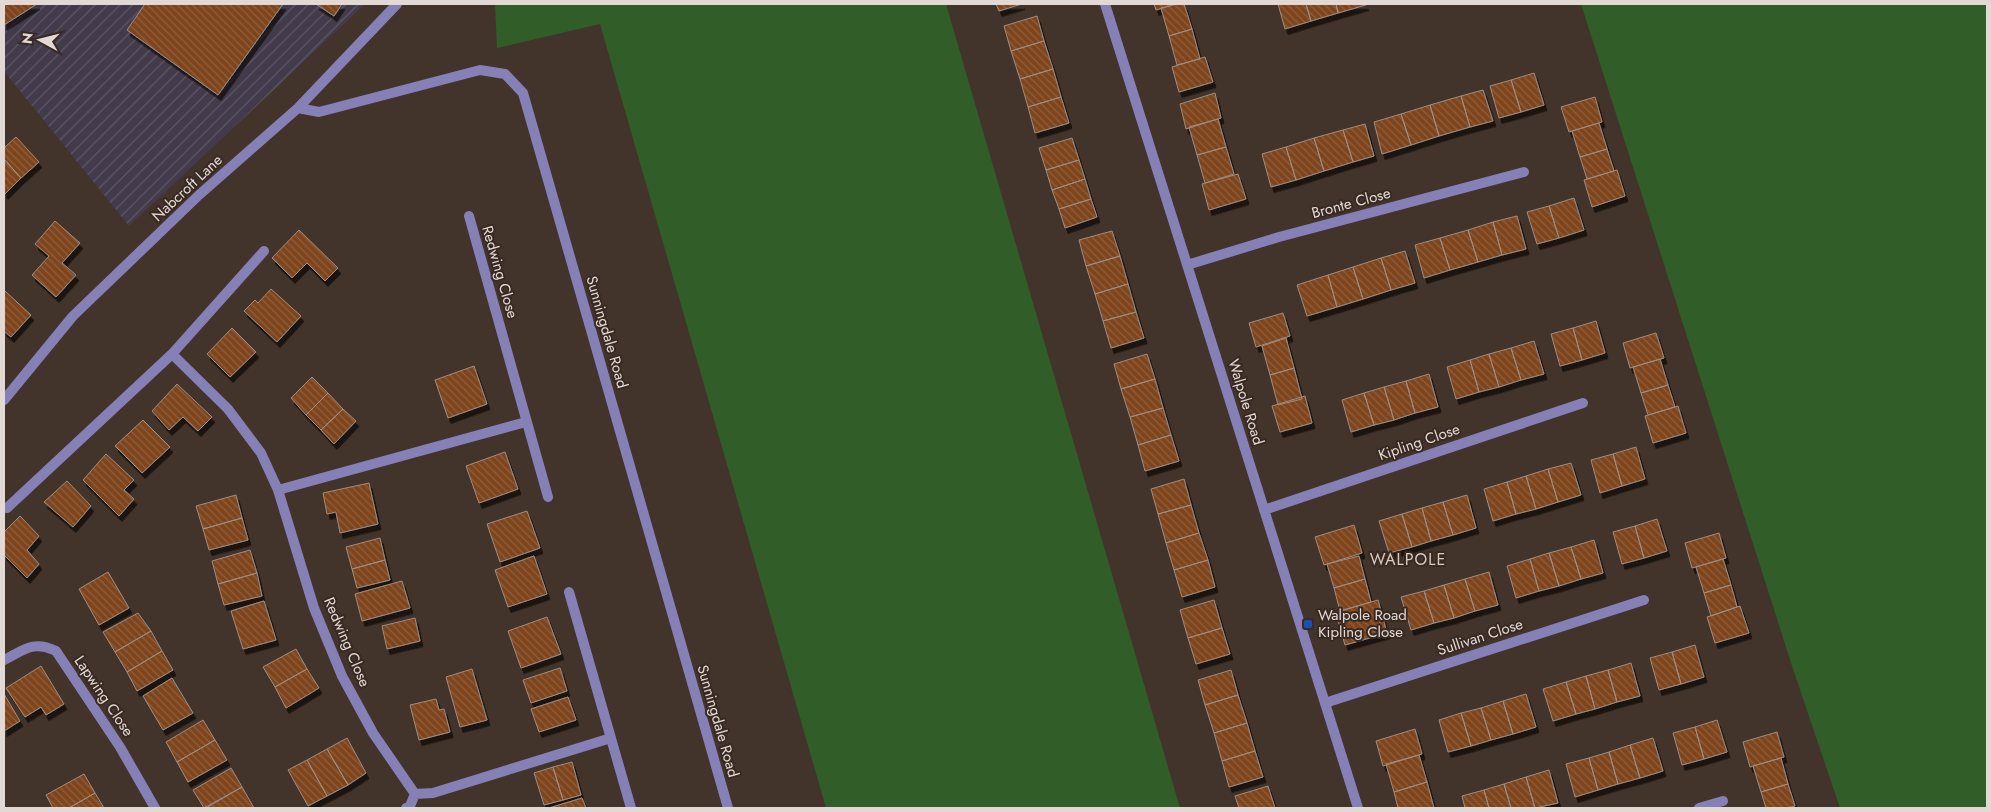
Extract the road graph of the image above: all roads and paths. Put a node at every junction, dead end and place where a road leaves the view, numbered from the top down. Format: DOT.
graph roads {
  1 [pos="397,4"];
  2 [pos="1105,4"];
  3 [pos="298,108"];
  4 [pos="1524,172"];
  5 [pos="469,216"];
  6 [pos="264,251"];
  7 [pos="1187,265"];
  8 [pos="172,354"];
  9 [pos="4,400"];
  10 [pos="1583,403"];
  11 [pos="526,422"];
  12 [pos="278,490"];
  13 [pos="548,497"];
  14 [pos="7,508"];
  15 [pos="1264,510"];
  16 [pos="569,592"];
  17 [pos="1644,600"];
  18 [pos="4,660"];
  19 [pos="1325,703"];
  20 [pos="611,738"];
  21 [pos="415,794"];
  22 [pos="1723,801"];
  23 [pos="155,808"];
  24 [pos="406,808"];
  25 [pos="631,808"];
  26 [pos="728,808"];
  27 [pos="1358,808"];
  28 [pos="1699,808"];
  1 -- 3 [label="street, Nabcroft Lane"];
  2 -- 7 [label="street, Walpole Road"];
  3 -- 9 [label="street, Nabcroft Lane"];
  3 -- 26 [label="street, Sunningdale Road"];
  4 -- 7 [label="street, Bronte Close"];
  5 -- 11 [label="street, Redwing Close"];
  6 -- 8 [label="street"];
  7 -- 15 [label="street, Walpole Road"];
  8 -- 12 [label="street, Redwing Close"];
  8 -- 14 [label="street"];
  10 -- 15 [label="street, Kipling Close"];
  11 -- 12 [label="street"];
  11 -- 13 [label="street, Redwing Close"];
  12 -- 21 [label="street, Redwing Close"];
  15 -- 19 [label="street, Walpole Road"];
  16 -- 20 [label="street"];
  17 -- 19 [label="street, Sullivan Close"];
  18 -- 23 [label="street, Lapwing Close"];
  19 -- 27 [label="street, Walpole Road"];
  20 -- 21 [label="street"];
  20 -- 25 [label="street"];
  21 -- 24 [label="street"];
  22 -- 28 [label="street"];
}
